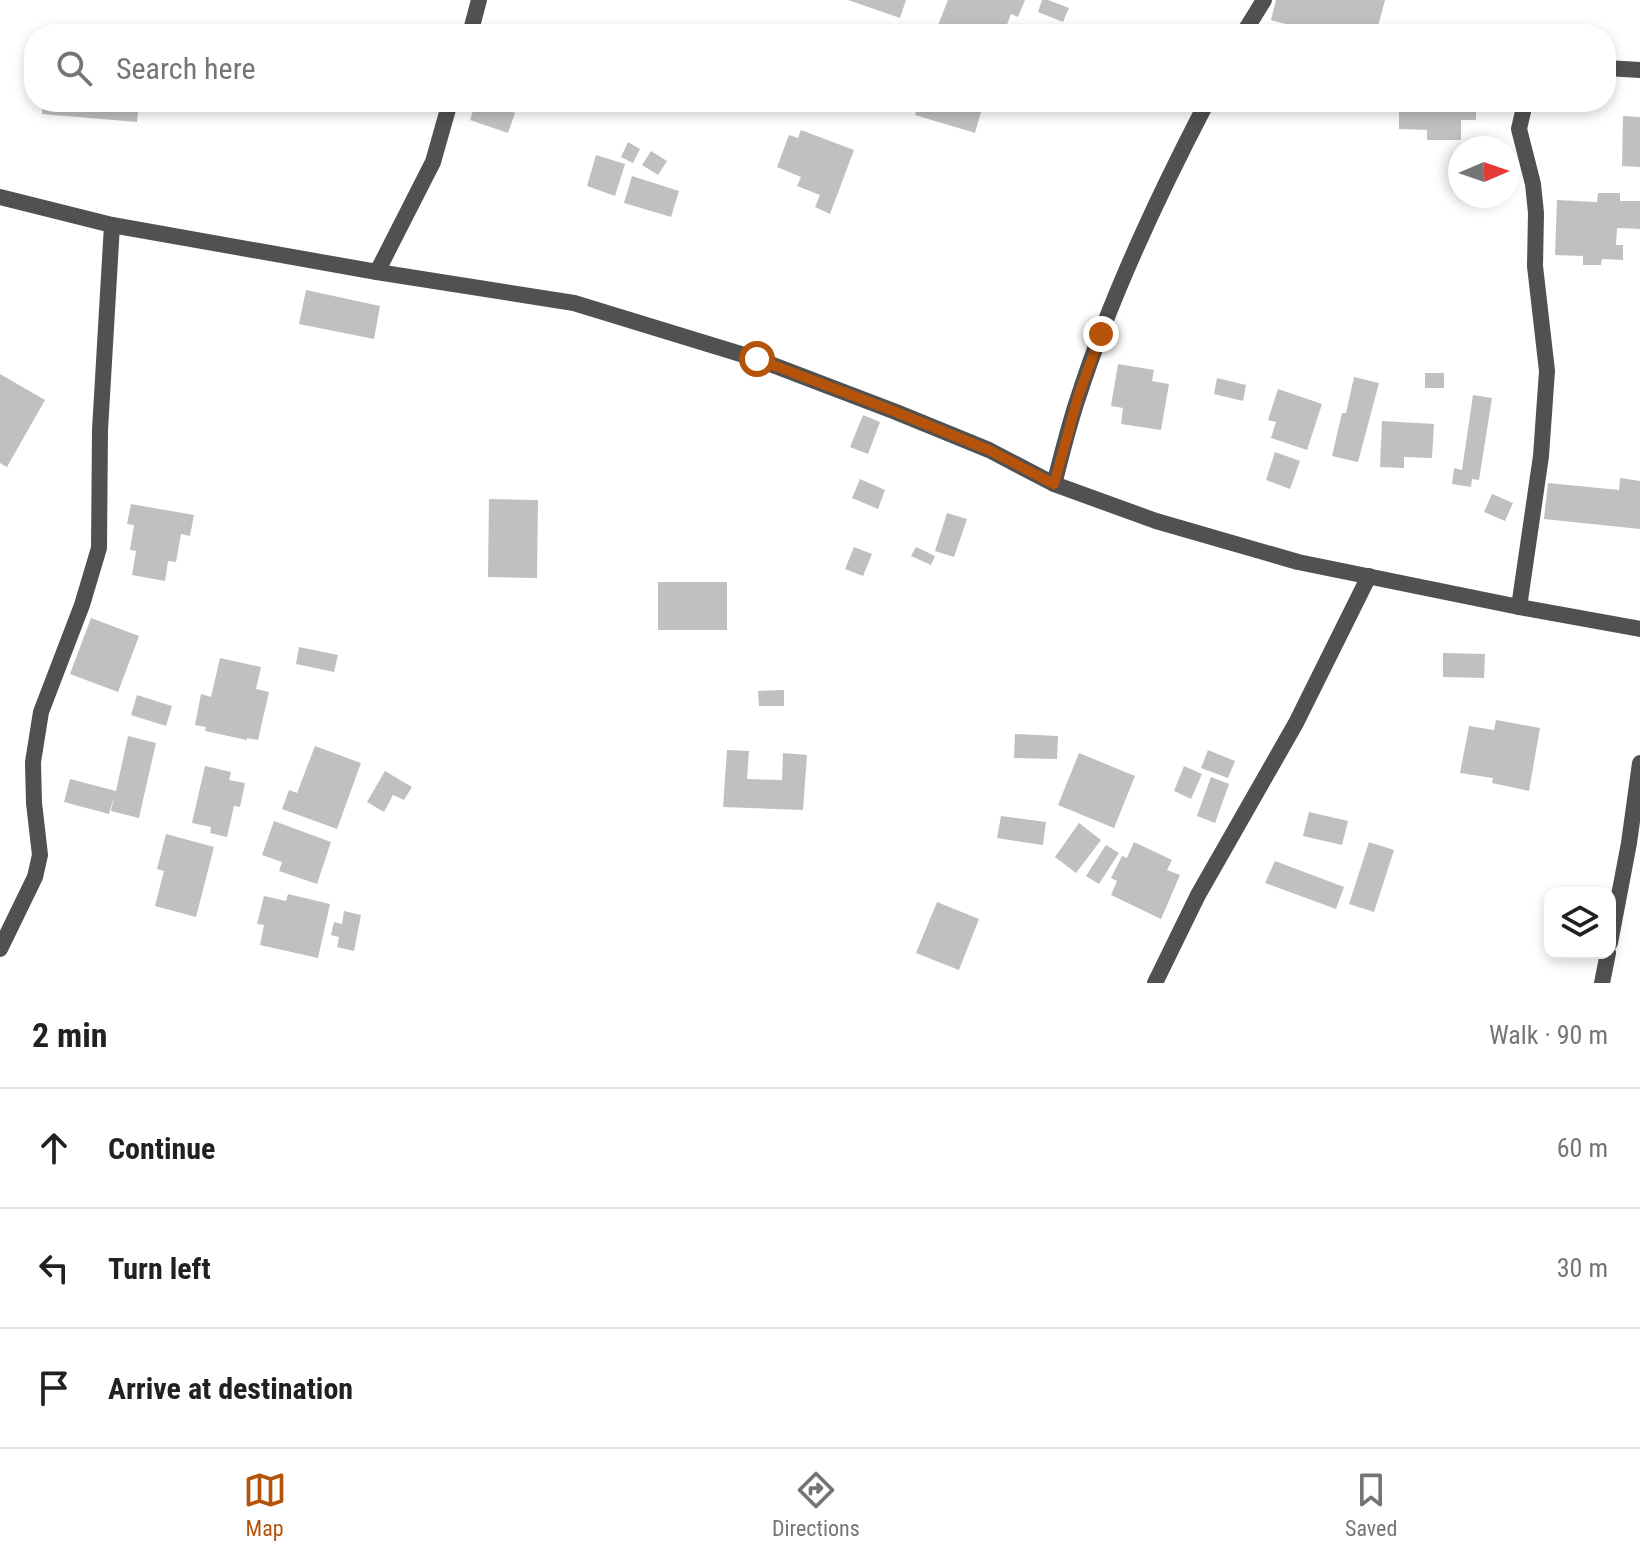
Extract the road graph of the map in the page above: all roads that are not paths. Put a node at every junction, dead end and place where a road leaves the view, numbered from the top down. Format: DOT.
graph roads {
  1 [pos="479,0"];
  2 [pos="1264,0"];
  3 [pos="473,24"];
  4 [pos="1249,24"];
  5 [pos="1616,69"];
  6 [pos="1640,70"];
  7 [pos="447,112"];
  8 [pos="1202,112"];
  9 [pos="1523,112"];
  10 [pos="0,197"];
  11 [pos="112,225"];
  12 [pos="377,272"];
  13 [pos="1054,484"];
  14 [pos="1369,576"];
  15 [pos="1519,607"];
  16 [pos="1640,629"];
  17 [pos="1640,763"];
  18 [pos="1616,911"];
  19 [pos="0,949"];
  20 [pos="1607,959"];
  21 [pos="1155,983"];
  22 [pos="1602,983"];
  1 -- 3 [label="street"];
  2 -- 4 [label="street"];
  5 -- 6 [label="street"];
  7 -- 12 [label="street"];
  8 -- 13 [label="street"];
  9 -- 15 [label="street"];
  10 -- 11 [label="street"];
  11 -- 12 [label="street"];
  11 -- 19 [label="street"];
  12 -- 13 [label="street"];
  13 -- 14 [label="street"];
  14 -- 15 [label="street"];
  14 -- 21 [label="street"];
  15 -- 16 [label="street"];
  17 -- 18 [label="street"];
  20 -- 22 [label="street"];
}
